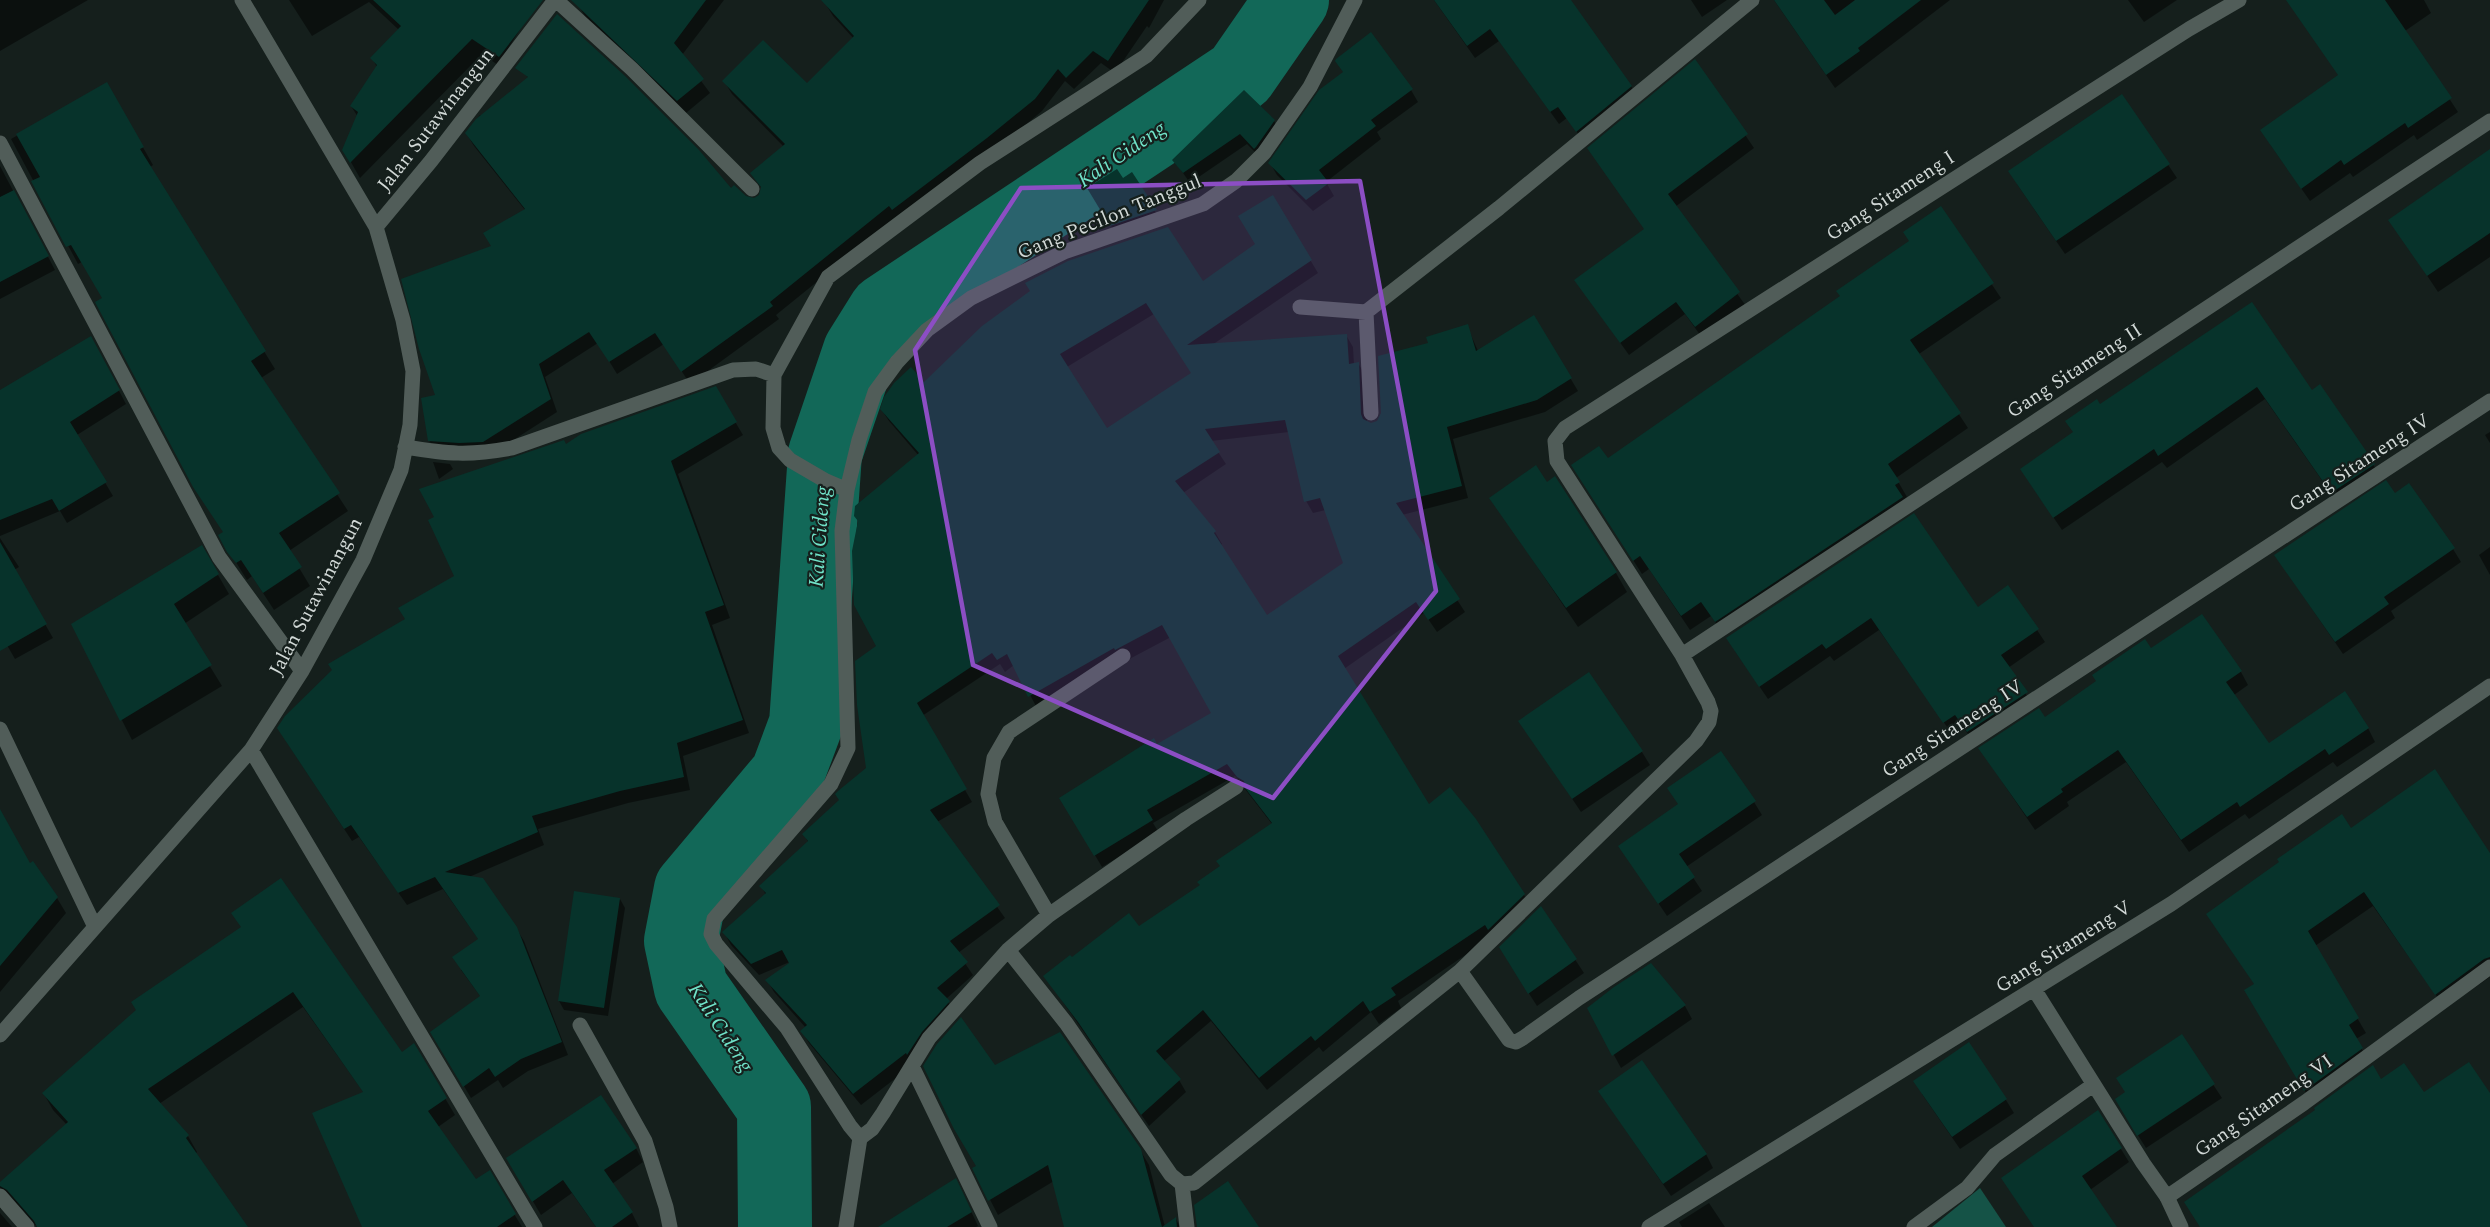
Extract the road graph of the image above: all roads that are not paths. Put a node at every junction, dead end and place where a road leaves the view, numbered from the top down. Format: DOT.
graph roads {
  1 [pos="242,0"];
  2 [pos="556,0"];
  3 [pos="1199,0"];
  4 [pos="1355,0"];
  5 [pos="1752,0"];
  6 [pos="2239,0"];
  7 [pos="2490,121"];
  8 [pos="0,143"];
  9 [pos="752,189"];
  10 [pos="376,227"];
  11 [pos="1300,307"];
  12 [pos="1366,312"];
  13 [pos="774,375"];
  14 [pos="2490,401"];
  15 [pos="1371,413"];
  16 [pos="405,447"];
  17 [pos="848,490"];
  18 [pos="1682,655"];
  19 [pos="1123,656"];
  20 [pos="302,671"];
  21 [pos="2490,687"];
  22 [pos="0,729"];
  23 [pos="251,750"];
  24 [pos="1236,787"];
  25 [pos="1049,915"];
  26 [pos="95,927"];
  27 [pos="1008,950"];
  28 [pos="2490,967"];
  29 [pos="1460,971"];
  30 [pos="2034,989"];
  31 [pos="580,1024"];
  32 [pos="0,1035"];
  33 [pos="912,1066"];
  34 [pos="2093,1085"];
  35 [pos="860,1138"];
  36 [pos="1182,1184"];
  37 [pos="0,1197"];
  38 [pos="2167,1197"];
  39 [pos="27,1227"];
  40 [pos="534,1227"];
  41 [pos="670,1227"];
  42 [pos="846,1227"];
  43 [pos="990,1227"];
  44 [pos="1187,1227"];
  45 [pos="1649,1227"];
  46 [pos="1914,1227"];
  47 [pos="2181,1227"];
  1 -- 10 [label="street"];
  2 -- 9 [label="street"];
  2 -- 10 [label="street, Jalan Sutawinangun"];
  3 -- 13 [label="street"];
  4 -- 17 [label="street, Gang Pecilon Tanggul"];
  5 -- 12 [label="street"];
  6 -- 18 [label="street, Gang Sitameng I"];
  7 -- 18 [label="street, Gang Sitameng II"];
  8 -- 20 [label="street"];
  10 -- 16 [label="street, Jalan Sutawinangun"];
  11 -- 12 [label="street"];
  12 -- 15 [label="street"];
  13 -- 16 [label="street"];
  13 -- 17 [label="street"];
  14 -- 29 [label="street, Gang Sitameng IV"];
  16 -- 20 [label="street, Jalan Sutawinangun"];
  17 -- 35 [label="street, Gang Pecilon Tanggul"];
  18 -- 29 [label="street"];
  19 -- 25 [label="street"];
  20 -- 23 [label="street, Jalan Sutawinangun"];
  21 -- 30 [label="street, Gang Sitameng V"];
  22 -- 26 [label="street"];
  23 -- 26 [label="street, Jalan Sutawinangun"];
  23 -- 40 [label="street"];
  24 -- 25 [label="street"];
  25 -- 27 [label="street"];
  26 -- 32 [label="street, Jalan Sutawinangun"];
  27 -- 33 [label="street"];
  27 -- 36 [label="street"];
  28 -- 38 [label="street, Gang Sitameng VI"];
  29 -- 36 [label="street"];
  30 -- 34 [label="street"];
  30 -- 45 [label="street, Gang Sitameng V"];
  31 -- 41 [label="street"];
  33 -- 35 [label="street"];
  33 -- 43 [label="street"];
  34 -- 38 [label="street"];
  34 -- 46 [label="street"];
  35 -- 42 [label="street"];
  36 -- 44 [label="street"];
  37 -- 39 [label="street"];
  38 -- 47 [label="street"];
}
